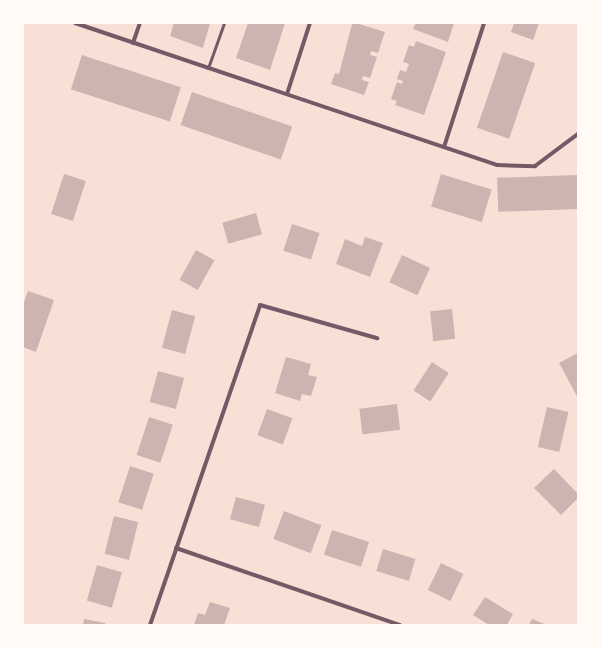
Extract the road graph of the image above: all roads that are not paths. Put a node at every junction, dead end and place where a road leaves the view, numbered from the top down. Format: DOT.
graph roads {
  1 [pos="75,23"];
  2 [pos="140,23"];
  3 [pos="224,23"];
  4 [pos="310,23"];
  5 [pos="484,23"];
  6 [pos="133,43"];
  7 [pos="208,68"];
  8 [pos="287,94"];
  9 [pos="578,134"];
  10 [pos="444,147"];
  11 [pos="376,338"];
  12 [pos="176,548"];
  13 [pos="150,625"];
  14 [pos="400,625"];
  1 -- 6 [label="street"];
  2 -- 6 [label="street"];
  3 -- 7 [label="lane"];
  4 -- 8 [label="street"];
  5 -- 10 [label="street"];
  6 -- 7 [label="street"];
  7 -- 8 [label="street"];
  8 -- 10 [label="street"];
  9 -- 10 [label="street"];
  11 -- 12 [label="street"];
  12 -- 13 [label="street"];
  12 -- 14 [label="street"];
}
